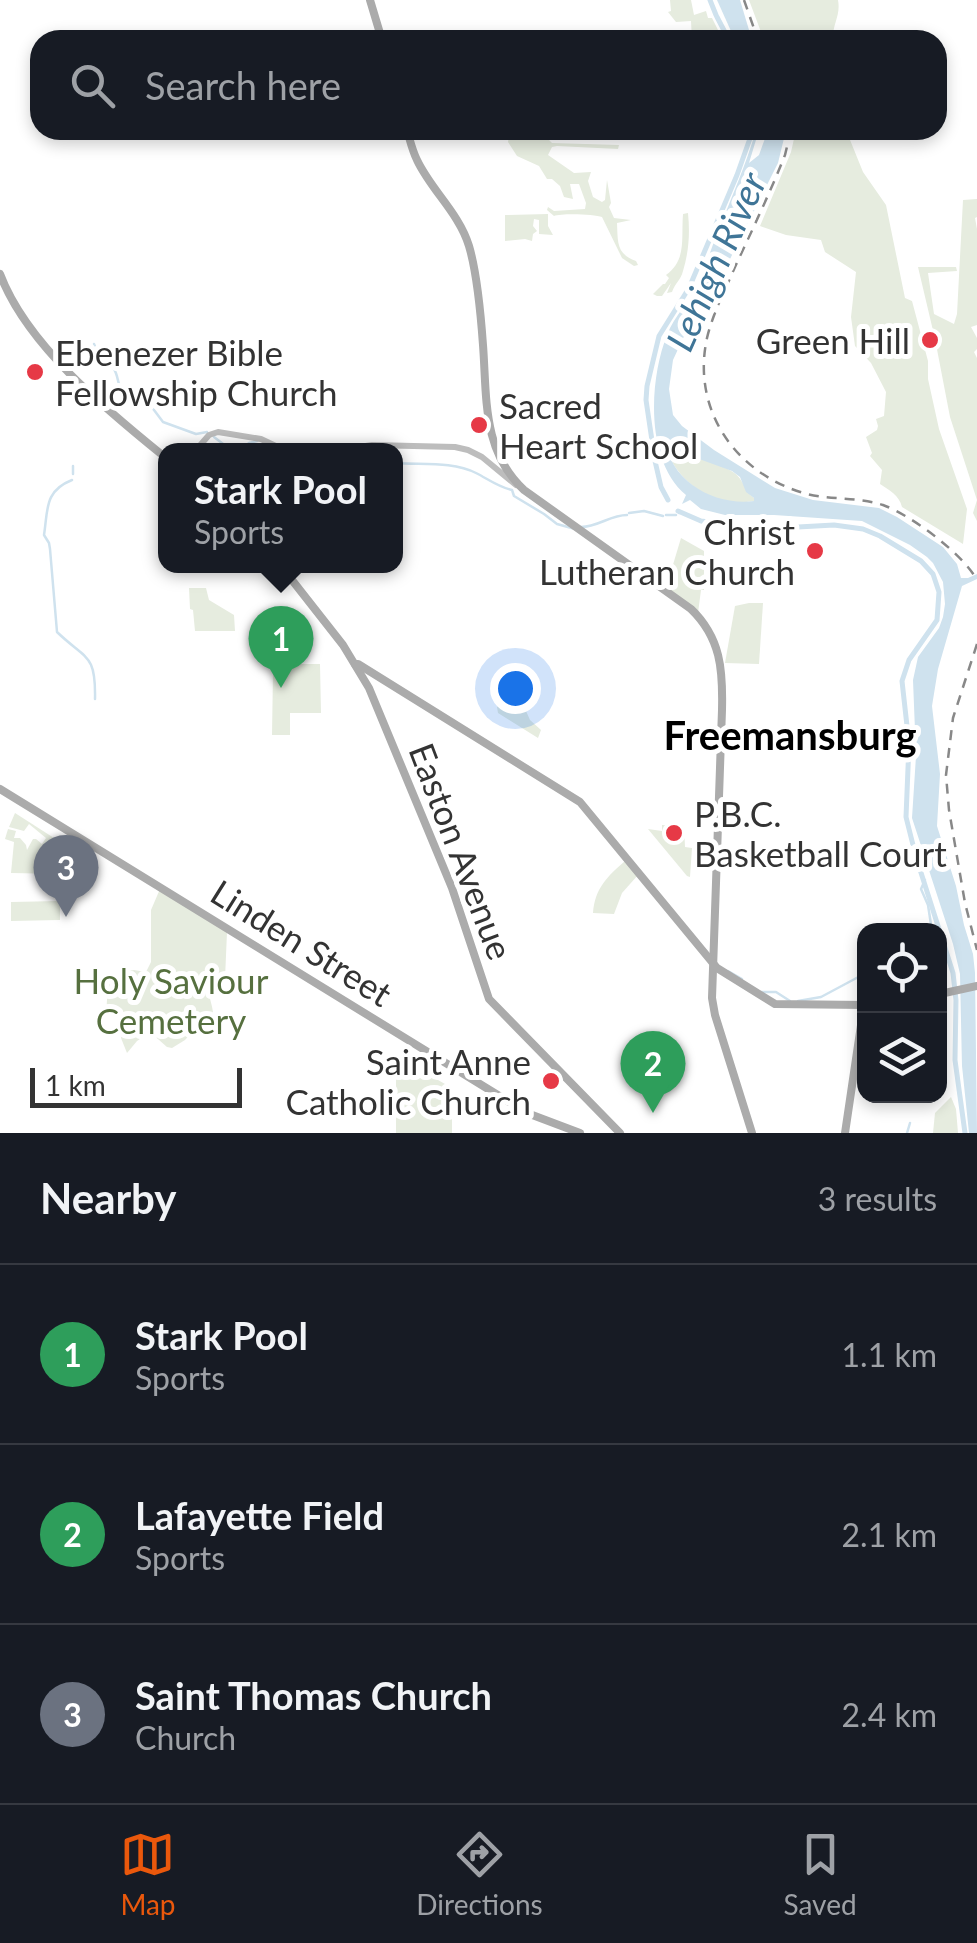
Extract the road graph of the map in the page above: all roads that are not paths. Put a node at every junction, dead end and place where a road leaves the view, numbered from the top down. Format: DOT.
graph roads {
  1 [pos="370,0"];
  2 [pos="379,30"];
  3 [pos="411,140"];
  4 [pos="0,274"];
  5 [pos="202,443"];
  6 [pos="270,443"];
  7 [pos="403,446"];
  8 [pos="158,451"];
  9 [pos="524,490"];
  10 [pos="286,573"];
  11 [pos="355,664"];
  12 [pos="373,675"];
  13 [pos="369,688"];
  14 [pos="0,789"];
  15 [pos="712,964"];
  16 [pos="977,987"];
  17 [pos="947,993"];
  18 [pos="857,1004"];
  19 [pos="863,1013"];
  20 [pos="752,1131"];
  21 [pos="580,1133"];
  22 [pos="620,1133"];
  23 [pos="845,1133"];
  1 -- 2 [label="main road"];
  3 -- 9 [label="main road"];
  4 -- 8 [label="main road"];
  5 -- 6 [label="main road"];
  7 -- 9 [label="main road"];
  9 -- 15 [label="main road"];
  10 -- 11 [label="main road, Easton Avenue"];
  11 -- 12 [label="main road"];
  11 -- 13 [label="main road, Easton Avenue"];
  12 -- 13 [label="main road"];
  12 -- 15 [label="main road"];
  13 -- 22 [label="main road, Easton Avenue"];
  14 -- 21 [label="main road, Linden Street"];
  15 -- 18 [label="main road"];
  15 -- 20 [label="main road"];
  16 -- 17 [label="main road"];
  19 -- 23 [label="main road"];
}
